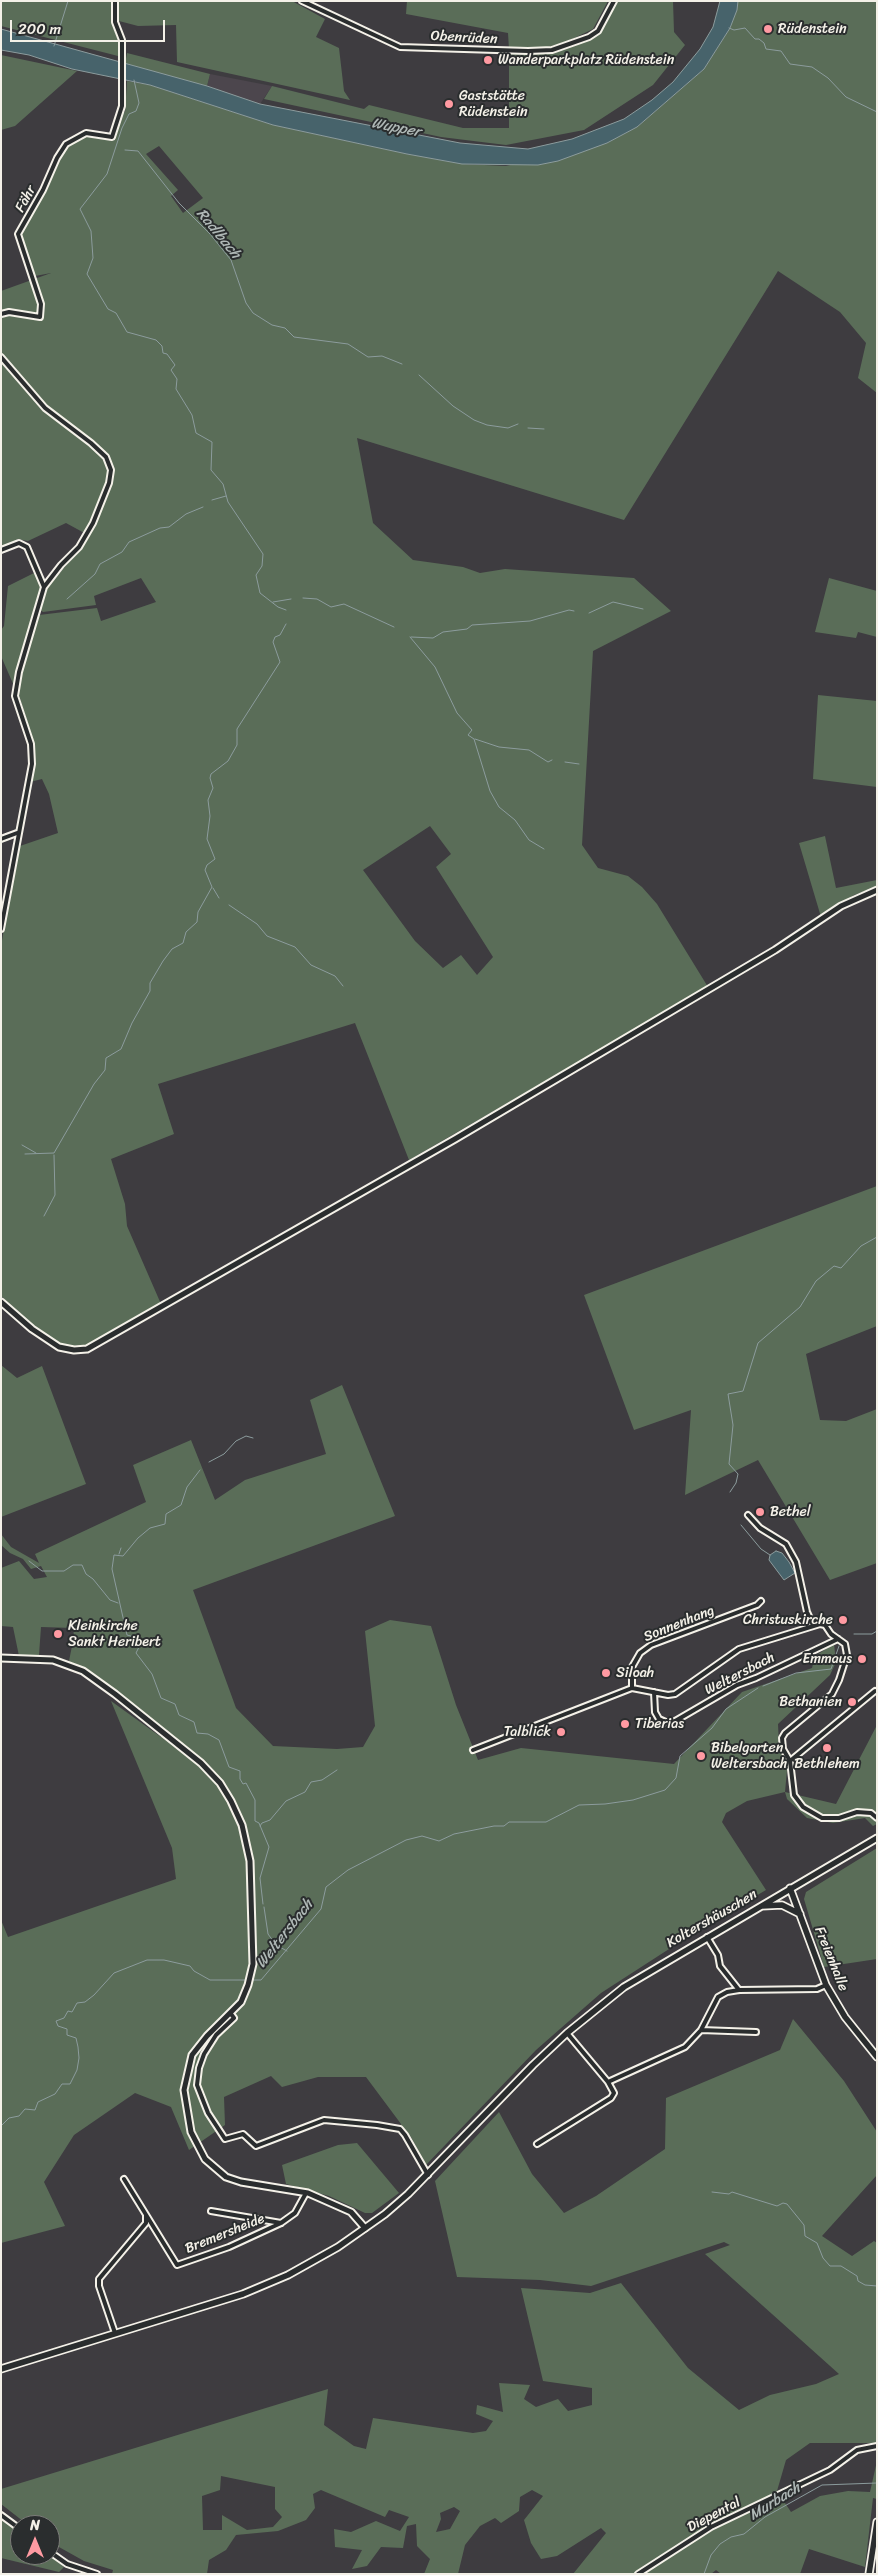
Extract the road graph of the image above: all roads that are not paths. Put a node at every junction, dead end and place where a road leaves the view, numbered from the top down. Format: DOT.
graph roads {
  1 [pos="115,1"];
  2 [pos="302,1"];
  3 [pos="614,1"];
  4 [pos="1,314"];
  5 [pos="1,357"];
  6 [pos="1,550"];
  7 [pos="44,587"];
  8 [pos="17,833"];
  9 [pos="1,839"];
  10 [pos="877,890"];
  11 [pos="1,929"];
  12 [pos="1,1302"];
  13 [pos="748,1515"];
  14 [pos="761,1601"];
  15 [pos="813,1626"];
  16 [pos="838,1640"];
  17 [pos="1,1658"];
  18 [pos="632,1688"];
  19 [pos="875,1691"];
  20 [pos="654,1692"];
  21 [pos="474,1750"];
  22 [pos="790,1761"];
  23 [pos="877,1818"];
  24 [pos="877,1838"];
  25 [pos="790,1888"];
  26 [pos="760,1906"];
  27 [pos="800,1914"];
  28 [pos="707,1936"];
  29 [pos="826,1985"];
  30 [pos="739,1990"];
  31 [pos="231,2014"];
  32 [pos="700,2030"];
  33 [pos="756,2032"];
  34 [pos="567,2033"];
  35 [pos="877,2057"];
  36 [pos="608,2082"];
  37 [pos="537,2144"];
  38 [pos="428,2175"];
  39 [pos="124,2179"];
  40 [pos="306,2193"];
  41 [pos="212,2211"];
  42 [pos="146,2214"];
  43 [pos="281,2223"];
  44 [pos="366,2228"];
  45 [pos="115,2333"];
  46 [pos="1,2369"];
  47 [pos="877,2446"];
  48 [pos="877,2522"];
  49 [pos="60,2559"];
  50 [pos="97,2574"];
  51 [pos="638,2574"];
  52 [pos="869,2574"];
  1 -- 4 [label="street, Fähr"];
  2 -- 3 [label="street, Obenrüden"];
  5 -- 7 [label="street"];
  6 -- 7 [label="street"];
  7 -- 8 [label="street"];
  8 -- 9 [label="street"];
  8 -- 11 [label="street"];
  10 -- 12 [label="street"];
  13 -- 15 [label="street"];
  14 -- 18 [label="street, Sonnenhang"];
  15 -- 16 [label="street"];
  15 -- 20 [label="street, Weltersbach"];
  16 -- 20 [label="street, Weltersbach"];
  16 -- 22 [label="street"];
  17 -- 31 [label="street"];
  18 -- 20 [label="street, Weltersbach"];
  18 -- 21 [label="street"];
  19 -- 22 [label="street"];
  22 -- 23 [label="street"];
  24 -- 25 [label="main road, Koltershäuschen"];
  25 -- 26 [label="main road, Koltershäuschen"];
  25 -- 27 [label="main road, Freienhalle"];
  26 -- 27 [label="main road"];
  26 -- 28 [label="main road, Koltershäuschen"];
  27 -- 29 [label="main road, Freienhalle"];
  28 -- 30 [label="street"];
  28 -- 34 [label="main road, Koltershäuschen"];
  29 -- 30 [label="street"];
  29 -- 35 [label="main road, Freienhalle"];
  30 -- 32 [label="street"];
  31 -- 38 [label="street"];
  31 -- 40 [label="street"];
  32 -- 33 [label="street"];
  32 -- 36 [label="street"];
  34 -- 36 [label="street"];
  34 -- 38 [label="main road, Koltershäuschen"];
  36 -- 37 [label="street"];
  38 -- 44 [label="main road, Koltershäuschen"];
  39 -- 42 [label="street, Bremersheide"];
  40 -- 43 [label="street, Bremersheide"];
  40 -- 44 [label="street"];
  41 -- 43 [label="street, Bremersheide"];
  42 -- 43 [label="street, Bremersheide"];
  42 -- 45 [label="street"];
  44 -- 45 [label="main road, Koltershäuschen"];
  45 -- 46 [label="main road, Koltershäuschen"];
  47 -- 51 [label="street, Diepental"];
  48 -- 52 [label="main road"];
  49 -- 50 [label="street"];
}
